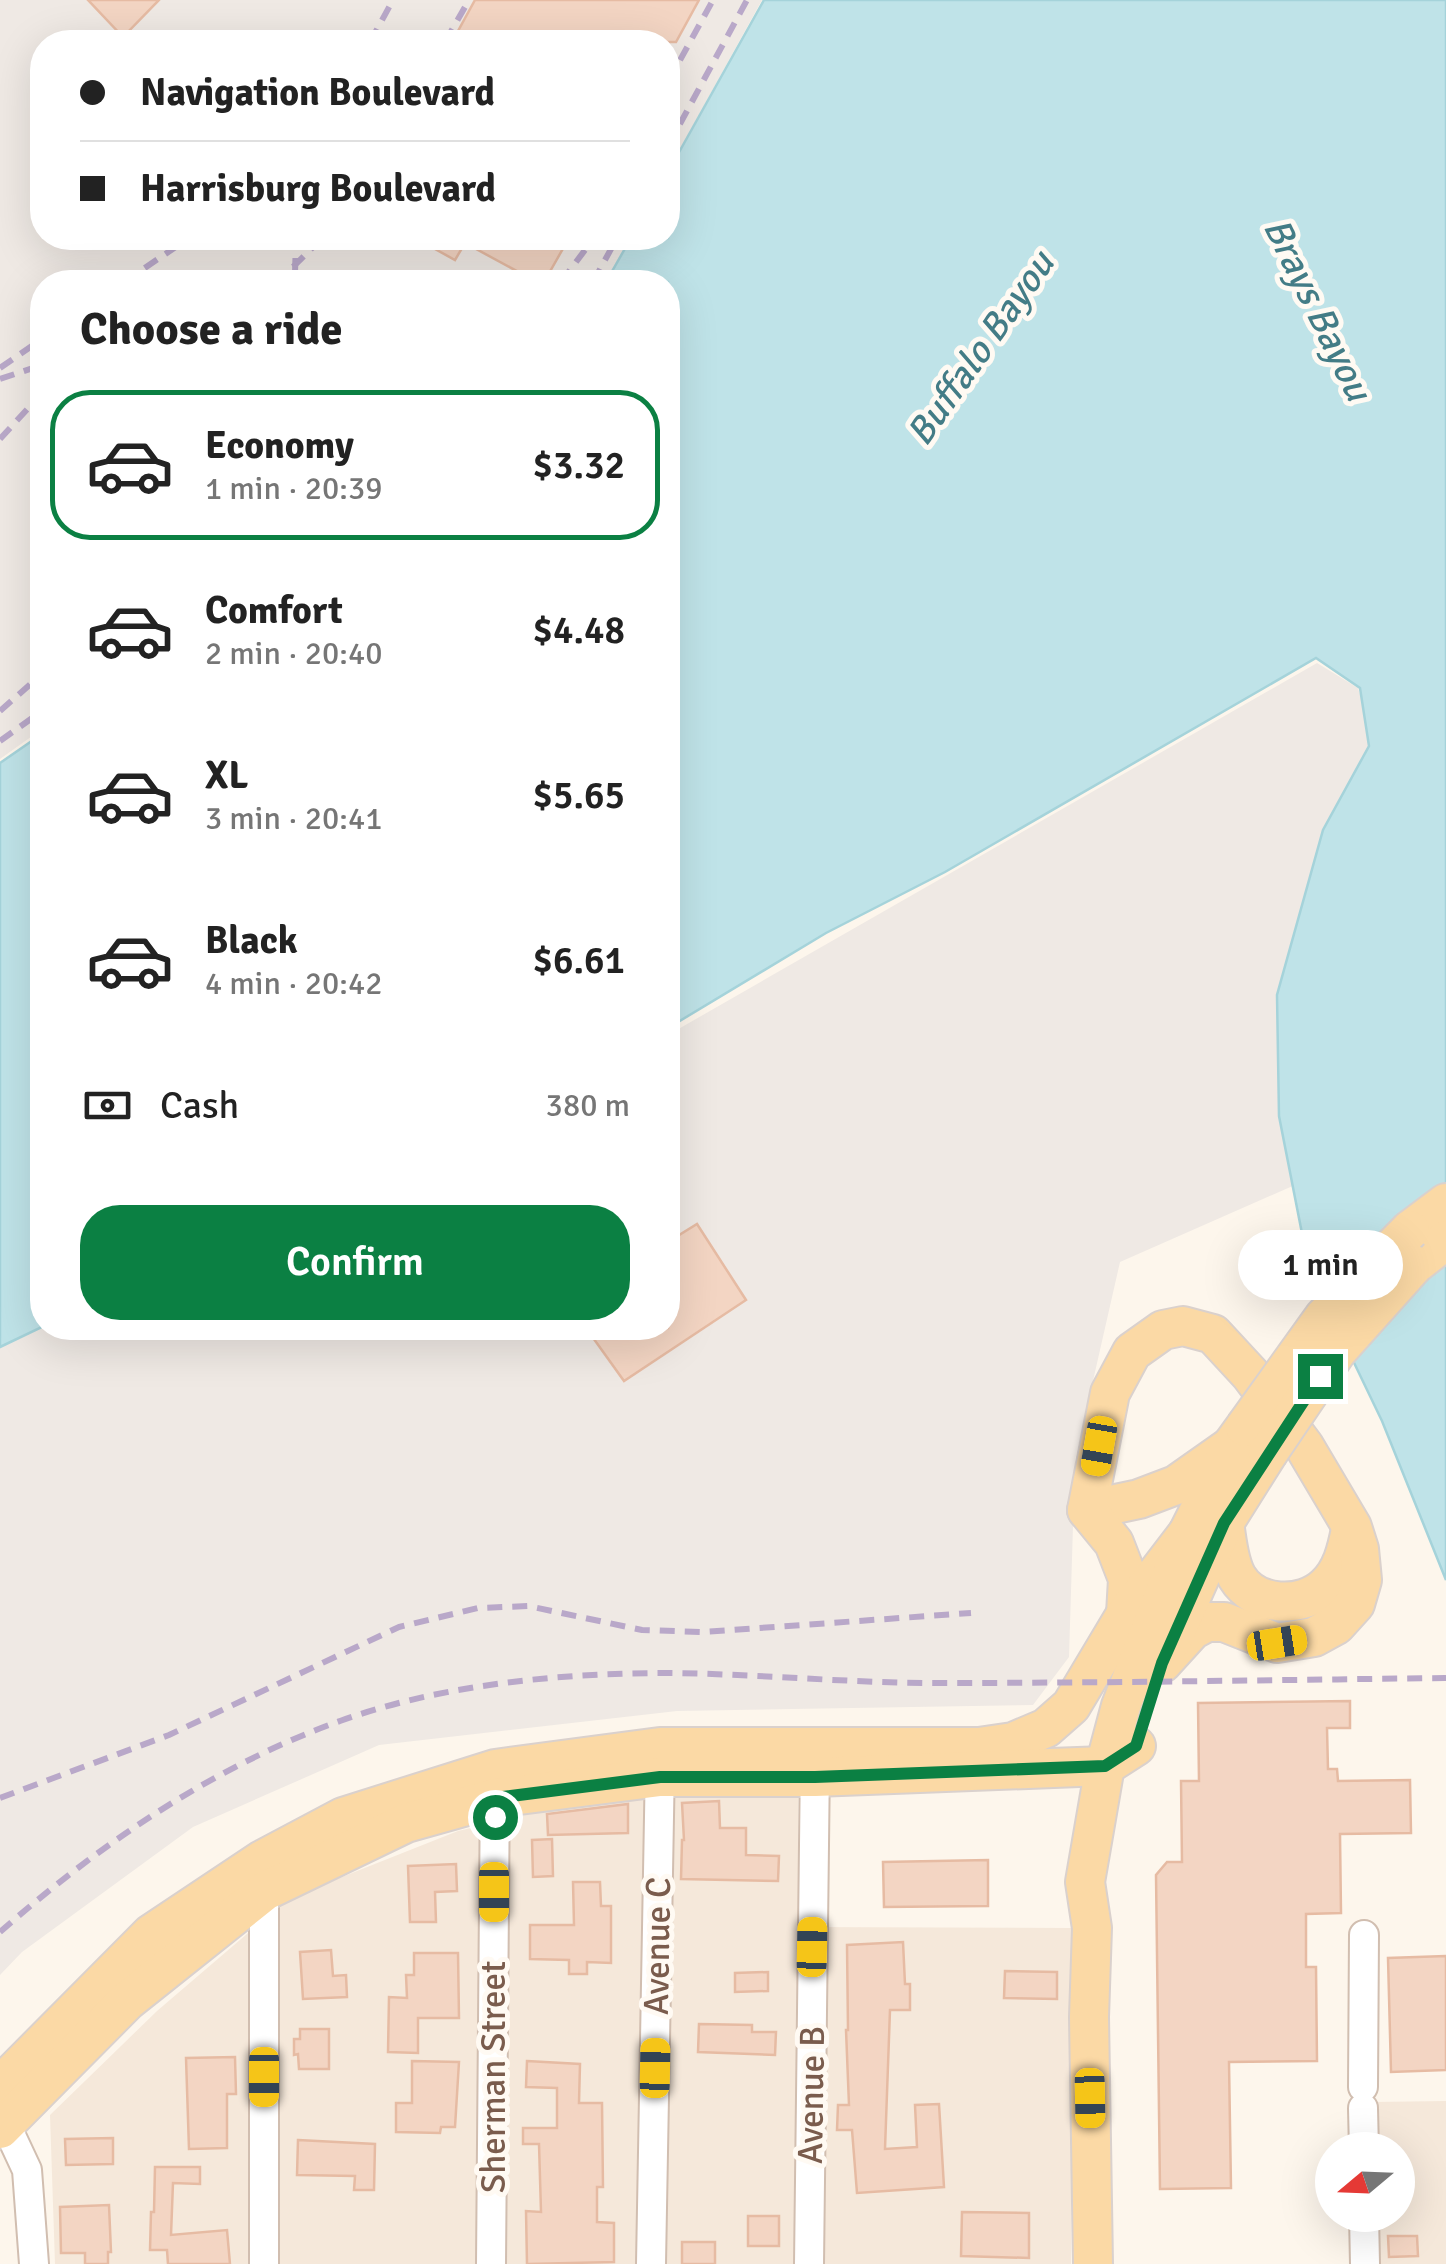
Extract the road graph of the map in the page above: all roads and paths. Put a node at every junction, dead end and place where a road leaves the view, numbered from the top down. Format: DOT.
graph roads {
  1 [pos="1446,1203"];
  2 [pos="1424,1245"];
  3 [pos="1249,1442"];
  4 [pos="1087,1510"];
  5 [pos="1352,1527"];
  6 [pos="1206,1528"];
  7 [pos="1126,1614"];
  8 [pos="1162,1663"];
  9 [pos="1121,1756"];
  10 [pos="660,1762"];
  11 [pos="815,1762"];
  12 [pos="495,1784"];
  13 [pos="264,1875"];
  14 [pos="1364,1935"];
  15 [pos="0,2086"];
  16 [pos="2,2123"];
  17 [pos="1364,2132"];
  18 [pos="1364,2232"];
  19 [pos="34,2264"];
  20 [pos="264,2264"];
  21 [pos="492,2264"];
  22 [pos="651,2264"];
  23 [pos="809,2264"];
  24 [pos="1093,2264"];
  25 [pos="1365,2264"];
  1 -- 2 [label="main road"];
  2 -- 3 [label="main road, bridge"];
  3 -- 4 [label="main road"];
  3 -- 6 [label="main road"];
  4 -- 5 [label="main road"];
  4 -- 7 [label="main road"];
  5 -- 6 [label="main road"];
  5 -- 8 [label="main road"];
  6 -- 7 [label="main road"];
  6 -- 8 [label="main road"];
  6 -- 9 [label="main road"];
  7 -- 11 [label="main road"];
  8 -- 9 [label="main road"];
  9 -- 11 [label="main road"];
  9 -- 24 [label="main road"];
  10 -- 11 [label="main road"];
  10 -- 12 [label="main road"];
  10 -- 22 [label="street, Avenue C"];
  11 -- 23 [label="street, Avenue B"];
  12 -- 13 [label="main road"];
  12 -- 21 [label="street, Sherman Street"];
  13 -- 15 [label="main road"];
  13 -- 16 [label="main road"];
  13 -- 20 [label="street"];
  14 -- 17 [label="street"];
  16 -- 19 [label="street"];
  18 -- 25 [label="street"];
}
